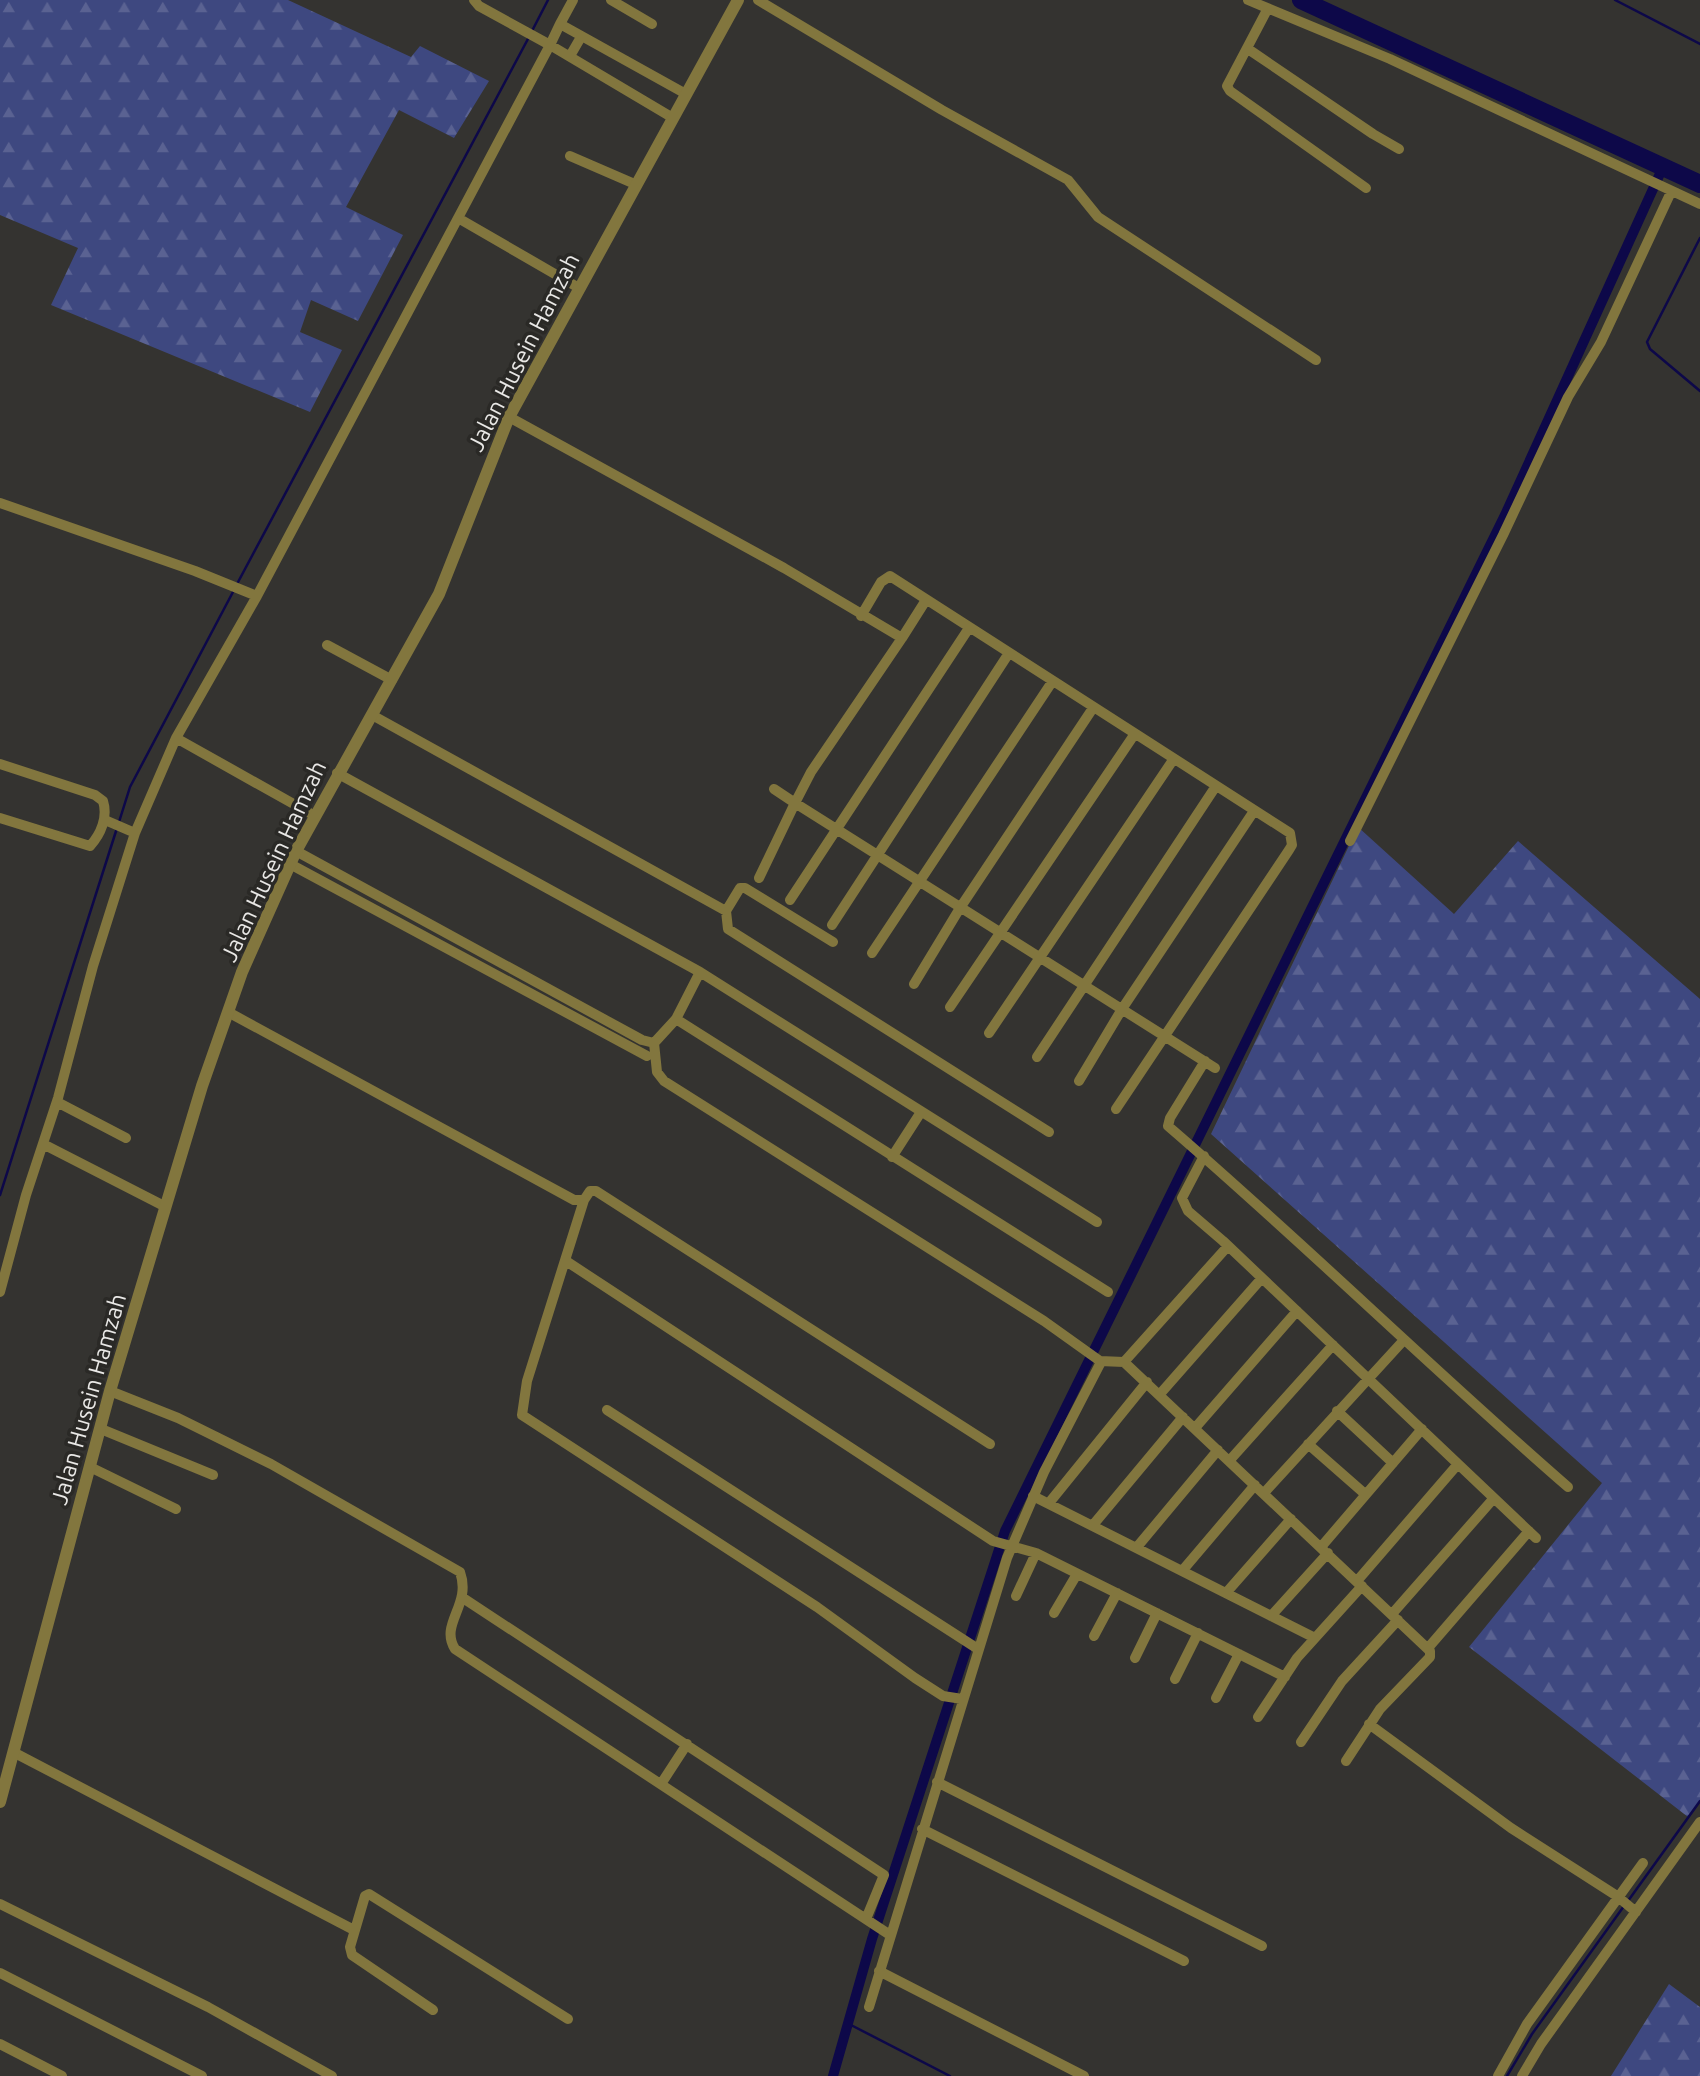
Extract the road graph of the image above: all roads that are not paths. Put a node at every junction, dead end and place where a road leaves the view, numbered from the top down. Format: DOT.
graph roads {
  1 [pos="474,0"];
  2 [pos="573,0"];
  3 [pos="611,0"];
  4 [pos="738,0"];
  5 [pos="758,0"];
  6 [pos="1248,0"];
  7 [pos="1267,10"];
  8 [pos="560,24"];
  9 [pos="652,24"];
  10 [pos="581,37"];
  11 [pos="548,43"];
  12 [pos="1248,49"];
  13 [pos="570,56"];
  14 [pos="687,94"];
  15 [pos="673,118"];
  16 [pos="1399,149"];
  17 [pos="570,156"];
  18 [pos="637,186"];
  19 [pos="1366,188"];
  20 [pos="1662,188"];
  21 [pos="1700,204"];
  22 [pos="458,218"];
  23 [pos="579,288"];
  24 [pos="1316,360"];
  25 [pos="509,417"];
  26 [pos="0,503"];
  27 [pos="253,595"];
  28 [pos="926,600"];
  29 [pos="861,615"];
  30 [pos="969,628"];
  31 [pos="902,638"];
  32 [pos="327,645"];
  33 [pos="1009,653"];
  34 [pos="392,680"];
  35 [pos="1052,682"];
  36 [pos="1093,708"];
  37 [pos="372,715"];
  38 [pos="1134,735"];
  39 [pos="176,738"];
  40 [pos="1173,760"];
  41 [pos="0,764"];
  42 [pos="337,773"];
  43 [pos="1216,786"];
  44 [pos="774,789"];
  45 [pos="795,803"];
  46 [pos="1254,811"];
  47 [pos="315,816"];
  48 [pos="0,818"];
  49 [pos="108,821"];
  50 [pos="836,831"];
  51 [pos="133,832"];
  52 [pos="1350,841"];
  53 [pos="296,851"];
  54 [pos="876,856"];
  55 [pos="290,864"];
  56 [pos="759,878"];
  57 [pos="919,882"];
  58 [pos="790,900"];
  59 [pos="401,907"];
  60 [pos="960,908"];
  61 [pos="726,911"];
  62 [pos="394,920"];
  63 [pos="832,925"];
  64 [pos="1001,933"];
  65 [pos="833,942"];
  66 [pos="872,953"];
  67 [pos="1041,958"];
  68 [pos="700,972"];
  69 [pos="914,984"];
  70 [pos="1083,984"];
  71 [pos="950,1007"];
  72 [pos="1122,1009"];
  73 [pos="228,1012"];
  74 [pos="676,1020"];
  75 [pos="625,1031"];
  76 [pos="989,1033"];
  77 [pos="1164,1036"];
  78 [pos="619,1042"];
  79 [pos="654,1042"];
  80 [pos="647,1056"];
  81 [pos="1037,1056"];
  82 [pos="1205,1062"];
  83 [pos="1215,1068"];
  84 [pos="1079,1080"];
  85 [pos="57,1102"];
  86 [pos="1116,1109"];
  87 [pos="921,1112"];
  88 [pos="1049,1132"];
  89 [pos="126,1138"];
  90 [pos="43,1144"];
  91 [pos="1201,1154"];
  92 [pos="892,1157"];
  93 [pos="584,1200"];
  94 [pos="166,1207"];
  95 [pos="1097,1222"];
  96 [pos="1228,1246"];
  97 [pos="566,1261"];
  98 [pos="1262,1278"];
  99 [pos="0,1292"];
  100 [pos="1108,1292"];
  101 [pos="1297,1311"];
  102 [pos="1403,1341"];
  103 [pos="1333,1345"];
  104 [pos="1101,1361"];
  105 [pos="1124,1362"];
  106 [pos="1367,1378"];
  107 [pos="1147,1382"];
  108 [pos="110,1391"];
  109 [pos="1160,1394"];
  110 [pos="607,1409"];
  111 [pos="1337,1411"];
  112 [pos="1184,1417"];
  113 [pos="1195,1428"];
  114 [pos="101,1429"];
  115 [pos="1422,1429"];
  116 [pos="990,1444"];
  117 [pos="1308,1444"];
  118 [pos="1218,1450"];
  119 [pos="1230,1461"];
  120 [pos="1393,1463"];
  121 [pos="1458,1464"];
  122 [pos="90,1467"];
  123 [pos="213,1475"];
  124 [pos="1255,1485"];
  125 [pos="1568,1487"];
  126 [pos="1264,1493"];
  127 [pos="1365,1494"];
  128 [pos="1033,1496"];
  129 [pos="1494,1498"];
  130 [pos="1049,1503"];
  131 [pos="176,1508"];
  132 [pos="1291,1518"];
  133 [pos="1094,1525"];
  134 [pos="1011,1546"];
  135 [pos="1137,1547"];
  136 [pos="1324,1550"];
  137 [pos="1036,1553"];
  138 [pos="1182,1571"];
  139 [pos="1077,1573"];
  140 [pos="1359,1583"];
  141 [pos="1117,1593"];
  142 [pos="1226,1593"];
  143 [pos="1016,1596"];
  144 [pos="463,1598"];
  145 [pos="1054,1613"];
  146 [pos="1157,1613"];
  147 [pos="1271,1616"];
  148 [pos="1395,1617"];
  149 [pos="1198,1633"];
  150 [pos="1094,1636"];
  151 [pos="1315,1638"];
  152 [pos="1428,1648"];
  153 [pos="977,1649"];
  154 [pos="1239,1654"];
  155 [pos="1135,1658"];
  156 [pos="1285,1677"];
  157 [pos="1175,1679"];
  158 [pos="1216,1698"];
  159 [pos="962,1699"];
  160 [pos="1258,1717"];
  161 [pos="1369,1724"];
  162 [pos="1301,1742"];
  163 [pos="687,1744"];
  164 [pos="13,1752"];
  165 [pos="1346,1761"];
  166 [pos="937,1782"];
  167 [pos="661,1784"];
  168 [pos="0,1802"];
  169 [pos="1700,1822"];
  170 [pos="922,1829"];
  171 [pos="1643,1863"];
  172 [pos="1618,1897"];
  173 [pos="0,1904"];
  174 [pos="1636,1912"];
  175 [pos="868,1920"];
  176 [pos="354,1930"];
  177 [pos="888,1933"];
  178 [pos="1262,1946"];
  179 [pos="1184,1961"];
  180 [pos="879,1971"];
  181 [pos="0,1973"];
  182 [pos="869,2007"];
  183 [pos="433,2010"];
  184 [pos="568,2020"];
  185 [pos="0,2044"];
  186 [pos="62,2076"];
  187 [pos="202,2076"];
  188 [pos="331,2076"];
  189 [pos="1084,2076"];
  190 [pos="1498,2076"];
  191 [pos="1522,2076"];
  1 -- 11 [label="street"];
  2 -- 8 [label="street"];
  3 -- 9 [label="street"];
  4 -- 14 [label="street, Jalan Husein Hamzah"];
  5 -- 24 [label="street"];
  6 -- 7 [label="street"];
  7 -- 12 [label="street"];
  7 -- 20 [label="street"];
  8 -- 10 [label="street"];
  8 -- 11 [label="street"];
  10 -- 13 [label="street"];
  10 -- 14 [label="street"];
  11 -- 13 [label="street"];
  11 -- 22 [label="street"];
  12 -- 16 [label="street"];
  12 -- 19 [label="street"];
  13 -- 15 [label="street"];
  14 -- 15 [label="street, Jalan Husein Hamzah"];
  15 -- 18 [label="street, Jalan Husein Hamzah"];
  17 -- 18 [label="street"];
  18 -- 23 [label="street, Jalan Husein Hamzah"];
  20 -- 21 [label="street"];
  20 -- 52 [label="street"];
  22 -- 23 [label="street"];
  22 -- 27 [label="street"];
  23 -- 25 [label="street, Jalan Husein Hamzah"];
  25 -- 29 [label="street"];
  25 -- 34 [label="street, Jalan Husein Hamzah"];
  26 -- 27 [label="street"];
  27 -- 39 [label="street"];
  28 -- 29 [label="street"];
  28 -- 30 [label="street"];
  28 -- 31 [label="street"];
  29 -- 31 [label="street"];
  30 -- 33 [label="street"];
  30 -- 50 [label="street"];
  31 -- 45 [label="street"];
  32 -- 34 [label="street"];
  33 -- 35 [label="street"];
  33 -- 54 [label="street"];
  34 -- 37 [label="street, Jalan Husein Hamzah"];
  35 -- 36 [label="street"];
  35 -- 57 [label="street"];
  36 -- 38 [label="street"];
  36 -- 60 [label="street"];
  37 -- 42 [label="street, Jalan Husein Hamzah"];
  37 -- 61 [label="street"];
  38 -- 40 [label="street"];
  38 -- 64 [label="street"];
  39 -- 47 [label="street"];
  39 -- 51 [label="street"];
  40 -- 43 [label="street"];
  40 -- 67 [label="street"];
  41 -- 49 [label="street"];
  42 -- 47 [label="street, Jalan Husein Hamzah"];
  42 -- 68 [label="street"];
  43 -- 46 [label="street"];
  43 -- 70 [label="street"];
  44 -- 45 [label="street"];
  45 -- 50 [label="street"];
  45 -- 56 [label="street"];
  46 -- 72 [label="street"];
  46 -- 77 [label="street"];
  47 -- 53 [label="street, Jalan Husein Hamzah"];
  48 -- 49 [label="street"];
  49 -- 51 [label="street"];
  50 -- 54 [label="street"];
  50 -- 58 [label="street"];
  51 -- 85 [label="street"];
  53 -- 55 [label="street, Jalan Husein Hamzah"];
  53 -- 59 [label="street"];
  54 -- 57 [label="street"];
  54 -- 63 [label="street"];
  55 -- 62 [label="street"];
  55 -- 73 [label="street, Jalan Husein Hamzah"];
  57 -- 60 [label="street"];
  57 -- 66 [label="street"];
  59 -- 62 [label="street"];
  59 -- 75 [label="street"];
  60 -- 64 [label="street"];
  60 -- 69 [label="street"];
  61 -- 65 [label="street"];
  61 -- 88 [label="street"];
  62 -- 78 [label="street"];
  64 -- 67 [label="street"];
  64 -- 71 [label="street"];
  67 -- 70 [label="street"];
  67 -- 76 [label="street"];
  68 -- 74 [label="street"];
  68 -- 87 [label="street"];
  70 -- 72 [label="street"];
  70 -- 81 [label="street"];
  72 -- 77 [label="street"];
  72 -- 84 [label="street"];
  73 -- 93 [label="street"];
  73 -- 94 [label="street, Jalan Husein Hamzah"];
  74 -- 79 [label="street"];
  74 -- 92 [label="street"];
  75 -- 78 [label="street"];
  75 -- 79 [label="street"];
  77 -- 82 [label="street"];
  77 -- 86 [label="street"];
  78 -- 80 [label="street"];
  79 -- 104 [label="street"];
  82 -- 83 [label="street"];
  82 -- 91 [label="street"];
  85 -- 89 [label="street"];
  85 -- 90 [label="street"];
  87 -- 92 [label="street"];
  87 -- 95 [label="street"];
  90 -- 94 [label="street"];
  90 -- 99 [label="street"];
  91 -- 96 [label="street"];
  91 -- 102 [label="street"];
  92 -- 100 [label="street"];
  93 -- 97 [label="street"];
  93 -- 116 [label="street"];
  94 -- 108 [label="street, Jalan Husein Hamzah"];
  96 -- 98 [label="street"];
  96 -- 105 [label="street"];
  97 -- 134 [label="street"];
  97 -- 159 [label="street"];
  98 -- 101 [label="street"];
  98 -- 109 [label="street"];
  101 -- 103 [label="street"];
  101 -- 113 [label="street"];
  102 -- 106 [label="street"];
  102 -- 125 [label="street"];
  103 -- 106 [label="street"];
  103 -- 119 [label="street"];
  104 -- 105 [label="street"];
  104 -- 128 [label="street"];
  105 -- 107 [label="street"];
  106 -- 111 [label="street"];
  106 -- 115 [label="street"];
  107 -- 109 [label="street"];
  107 -- 130 [label="street"];
  108 -- 114 [label="street, Jalan Husein Hamzah"];
  108 -- 144 [label="street"];
  109 -- 112 [label="street"];
  110 -- 153 [label="street"];
  111 -- 117 [label="street"];
  111 -- 120 [label="street"];
  112 -- 113 [label="street"];
  112 -- 133 [label="street"];
  113 -- 118 [label="street"];
  114 -- 122 [label="street, Jalan Husein Hamzah"];
  114 -- 123 [label="street"];
  115 -- 120 [label="street"];
  115 -- 121 [label="street"];
  117 -- 126 [label="street"];
  117 -- 127 [label="street"];
  118 -- 119 [label="street"];
  118 -- 135 [label="street"];
  119 -- 124 [label="street"];
  120 -- 127 [label="street"];
  121 -- 129 [label="street"];
  121 -- 140 [label="street"];
  122 -- 131 [label="street"];
  122 -- 164 [label="street, Jalan Husein Hamzah"];
  124 -- 126 [label="street"];
  124 -- 138 [label="street"];
  126 -- 132 [label="street"];
  127 -- 136 [label="street"];
  128 -- 130 [label="street"];
  128 -- 134 [label="street"];
  129 -- 148 [label="street"];
  129 -- 152 [label="street"];
  130 -- 133 [label="street"];
  132 -- 136 [label="street"];
  132 -- 142 [label="street"];
  133 -- 135 [label="street"];
  134 -- 137 [label="street"];
  134 -- 153 [label="street"];
  135 -- 138 [label="street"];
  136 -- 140 [label="street"];
  136 -- 147 [label="street"];
  137 -- 139 [label="street"];
  137 -- 143 [label="street"];
  138 -- 142 [label="street"];
  139 -- 141 [label="street"];
  139 -- 145 [label="street"];
  140 -- 148 [label="street"];
  140 -- 151 [label="street"];
  141 -- 146 [label="street"];
  141 -- 150 [label="street"];
  142 -- 147 [label="street"];
  144 -- 163 [label="street"];
  144 -- 167 [label="street"];
  146 -- 149 [label="street"];
  146 -- 155 [label="street"];
  147 -- 151 [label="street"];
  148 -- 152 [label="street"];
  148 -- 162 [label="street"];
  149 -- 154 [label="street"];
  149 -- 157 [label="street"];
  151 -- 156 [label="street"];
  152 -- 161 [label="street"];
  153 -- 159 [label="street"];
  154 -- 156 [label="street"];
  154 -- 158 [label="street"];
  156 -- 160 [label="street"];
  159 -- 166 [label="street"];
  161 -- 165 [label="street"];
  161 -- 172 [label="street"];
  163 -- 167 [label="street"];
  163 -- 175 [label="street"];
  164 -- 168 [label="street, Jalan Husein Hamzah"];
  164 -- 176 [label="street"];
  166 -- 170 [label="street"];
  166 -- 178 [label="street"];
  167 -- 175 [label="street"];
  169 -- 174 [label="street"];
  170 -- 177 [label="street"];
  170 -- 179 [label="street"];
  171 -- 172 [label="street"];
  172 -- 174 [label="street"];
  172 -- 190 [label="street"];
  173 -- 188 [label="street"];
  174 -- 191 [label="street"];
  175 -- 177 [label="street"];
  176 -- 183 [label="street"];
  176 -- 184 [label="street"];
  177 -- 180 [label="street"];
  180 -- 182 [label="street"];
  180 -- 189 [label="street"];
  181 -- 187 [label="street"];
  185 -- 186 [label="street"];
}
